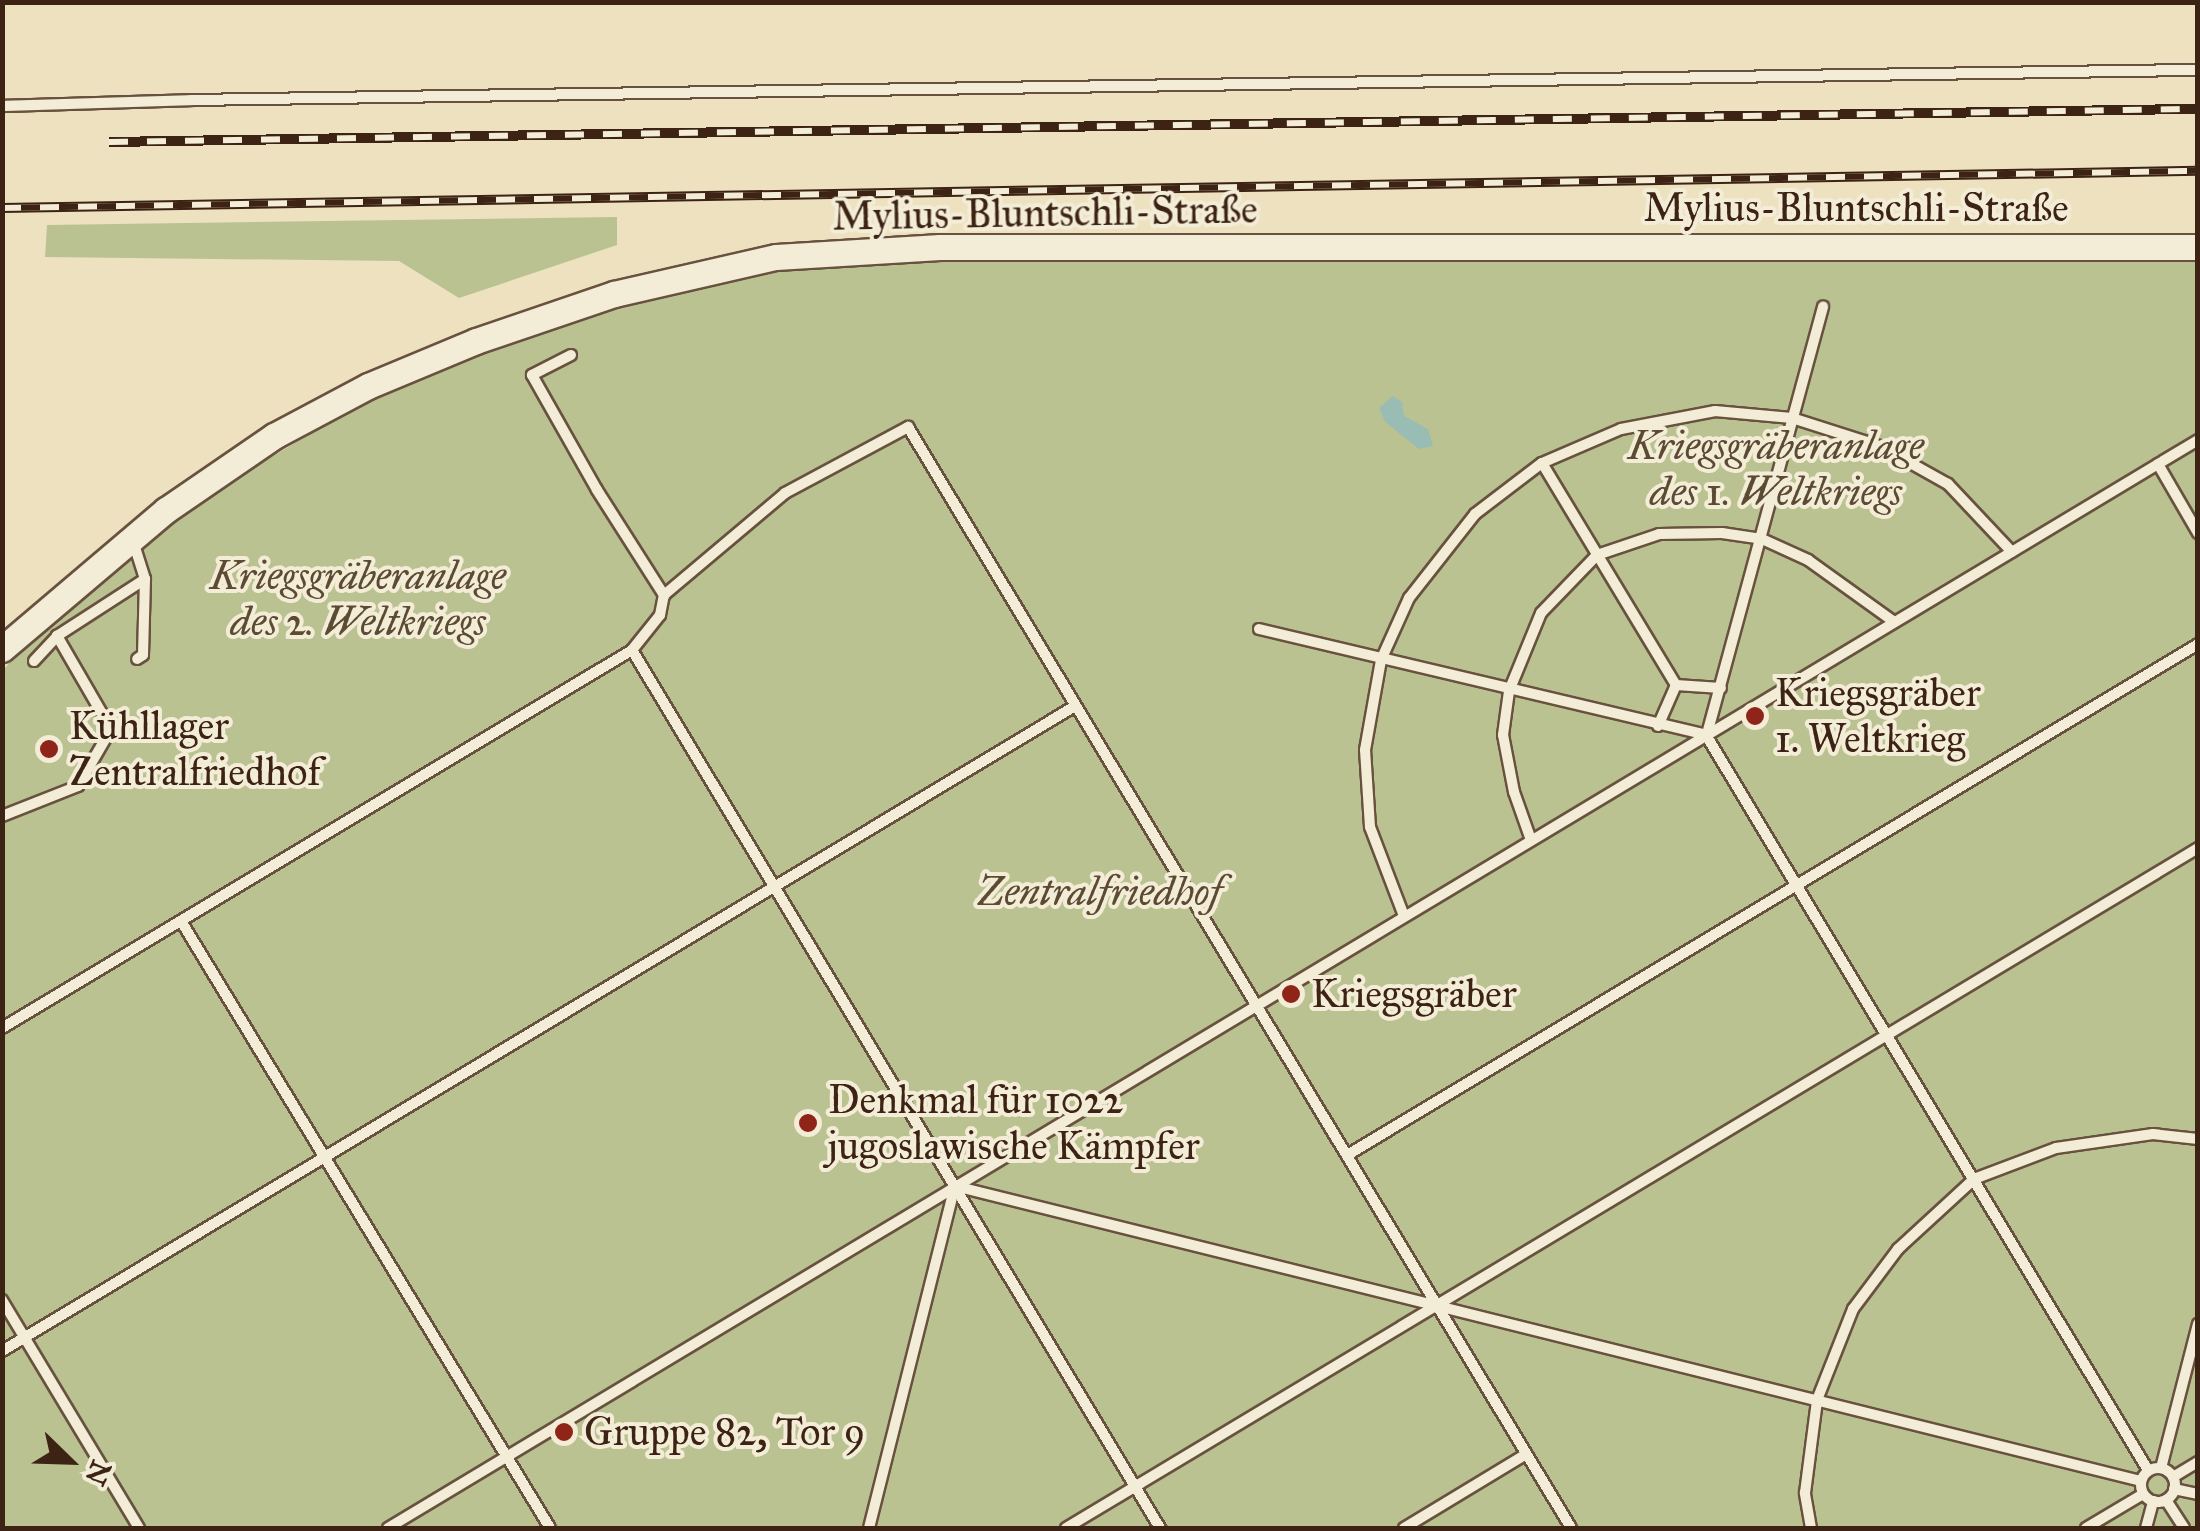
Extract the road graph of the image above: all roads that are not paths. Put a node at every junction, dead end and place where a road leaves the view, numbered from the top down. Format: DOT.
graph roads {
  1 [pos="2198,70"];
  2 [pos="2,106"];
  3 [pos="2198,247"];
  4 [pos="1823,306"];
  5 [pos="571,355"];
  6 [pos="1792,418"];
  7 [pos="2198,440"];
  8 [pos="1542,463"];
  9 [pos="2158,464"];
  10 [pos="2198,533"];
  11 [pos="132,538"];
  12 [pos="1762,539"];
  13 [pos="2012,552"];
  14 [pos="1597,555"];
  15 [pos="144,579"];
  16 [pos="664,595"];
  17 [pos="1893,621"];
  18 [pos="1259,629"];
  19 [pos="56,636"];
  20 [pos="2198,644"];
  21 [pos="2,649"];
  22 [pos="632,650"];
  23 [pos="137,659"];
  24 [pos="1381,660"];
  25 [pos="34,661"];
  26 [pos="1676,685"];
  27 [pos="1721,688"];
  28 [pos="1508,690"];
  29 [pos="1075,706"];
  30 [pos="1658,726"];
  31 [pos="1706,735"];
  32 [pos="2,816"];
  33 [pos="1532,840"];
  34 [pos="2198,848"];
  35 [pos="1797,885"];
  36 [pos="775,887"];
  37 [pos="1404,916"];
  38 [pos="181,921"];
  39 [pos="1256,1004"];
  40 [pos="2,1028"];
  41 [pos="1888,1036"];
  42 [pos="2198,1139"];
  43 [pos="1349,1154"];
  44 [pos="324,1156"];
  45 [pos="1974,1179"];
  46 [pos="955,1186"];
  47 [pos="2,1300"];
  48 [pos="1436,1305"];
  49 [pos="2198,1324"];
  50 [pos="25,1337"];
  51 [pos="2,1350"];
  52 [pos="1816,1400"];
  53 [pos="1526,1454"];
  54 [pos="507,1456"];
  55 [pos="2198,1462"];
  56 [pos="2155,1469"];
  57 [pos="2141,1481"];
  58 [pos="2174,1483"];
  59 [pos="1137,1486"];
  60 [pos="2198,1494"];
  61 [pos="2148,1498"];
  62 [pos="2166,1500"];
  63 [pos="139,1528"];
  64 [pos="388,1528"];
  65 [pos="550,1528"];
  66 [pos="869,1528"];
  67 [pos="1066,1528"];
  68 [pos="1160,1528"];
  69 [pos="1404,1528"];
  70 [pos="1571,1528"];
  71 [pos="1811,1528"];
  72 [pos="2086,1528"];
  73 [pos="2146,1528"];
  74 [pos="2184,1528"];
  1 -- 2 [label="lane"];
  3 -- 11 [label="street, Mylius-Bluntschli-Straße"];
  4 -- 6 [label="lane"];
  5 -- 16 [label="lane"];
  6 -- 8 [label="lane"];
  6 -- 12 [label="lane"];
  6 -- 13 [label="lane"];
  7 -- 9 [label="lane"];
  8 -- 14 [label="lane"];
  8 -- 24 [label="lane"];
  9 -- 10 [label="lane"];
  9 -- 13 [label="lane"];
  11 -- 15 [label="lane"];
  11 -- 21 [label="street, Mylius-Bluntschli-Straße"];
  12 -- 14 [label="lane"];
  12 -- 17 [label="lane"];
  12 -- 27 [label="lane"];
  13 -- 17 [label="lane"];
  14 -- 26 [label="lane"];
  14 -- 28 [label="lane"];
  15 -- 19 [label="lane"];
  15 -- 23 [label="lane"];
  16 -- 22 [label="lane"];
  16 -- 29 [label="lane"];
  17 -- 31 [label="lane"];
  18 -- 24 [label="lane"];
  19 -- 25 [label="lane"];
  19 -- 32 [label="lane"];
  20 -- 35 [label="lane"];
  22 -- 36 [label="lane"];
  22 -- 38 [label="lane"];
  24 -- 28 [label="lane"];
  24 -- 37 [label="lane"];
  26 -- 27 [label="lane"];
  26 -- 30 [label="lane"];
  27 -- 31 [label="lane"];
  28 -- 30 [label="lane"];
  28 -- 33 [label="lane"];
  29 -- 36 [label="lane"];
  29 -- 39 [label="lane"];
  30 -- 31 [label="lane"];
  31 -- 33 [label="lane"];
  31 -- 35 [label="lane"];
  33 -- 37 [label="lane"];
  34 -- 41 [label="lane"];
  35 -- 41 [label="lane"];
  35 -- 43 [label="lane"];
  36 -- 44 [label="lane"];
  36 -- 46 [label="lane"];
  37 -- 39 [label="lane"];
  38 -- 40 [label="lane"];
  38 -- 44 [label="lane"];
  39 -- 43 [label="lane"];
  39 -- 46 [label="lane"];
  41 -- 45 [label="lane"];
  41 -- 48 [label="lane"];
  42 -- 45 [label="lane"];
  43 -- 48 [label="lane"];
  44 -- 50 [label="lane"];
  44 -- 54 [label="lane"];
  45 -- 52 [label="lane"];
  45 -- 56 [label="lane"];
  46 -- 48 [label="lane"];
  46 -- 54 [label="lane"];
  46 -- 59 [label="lane"];
  46 -- 66 [label="lane"];
  47 -- 50 [label="lane"];
  48 -- 52 [label="lane"];
  48 -- 53 [label="lane"];
  48 -- 59 [label="lane"];
  49 -- 56 [label="lane"];
  50 -- 51 [label="lane"];
  50 -- 63 [label="lane"];
  52 -- 57 [label="lane"];
  52 -- 71 [label="lane"];
  53 -- 69 [label="lane"];
  53 -- 70 [label="lane"];
  54 -- 64 [label="lane"];
  54 -- 65 [label="lane"];
  55 -- 58 [label="lane"];
  56 -- 57 [label="lane"];
  56 -- 58 [label="lane"];
  57 -- 61 [label="lane"];
  58 -- 60 [label="lane"];
  58 -- 62 [label="lane"];
  59 -- 67 [label="lane"];
  59 -- 68 [label="lane"];
  61 -- 62 [label="lane"];
  61 -- 72 [label="lane"];
  61 -- 73 [label="lane"];
  62 -- 74 [label="lane"];
}
